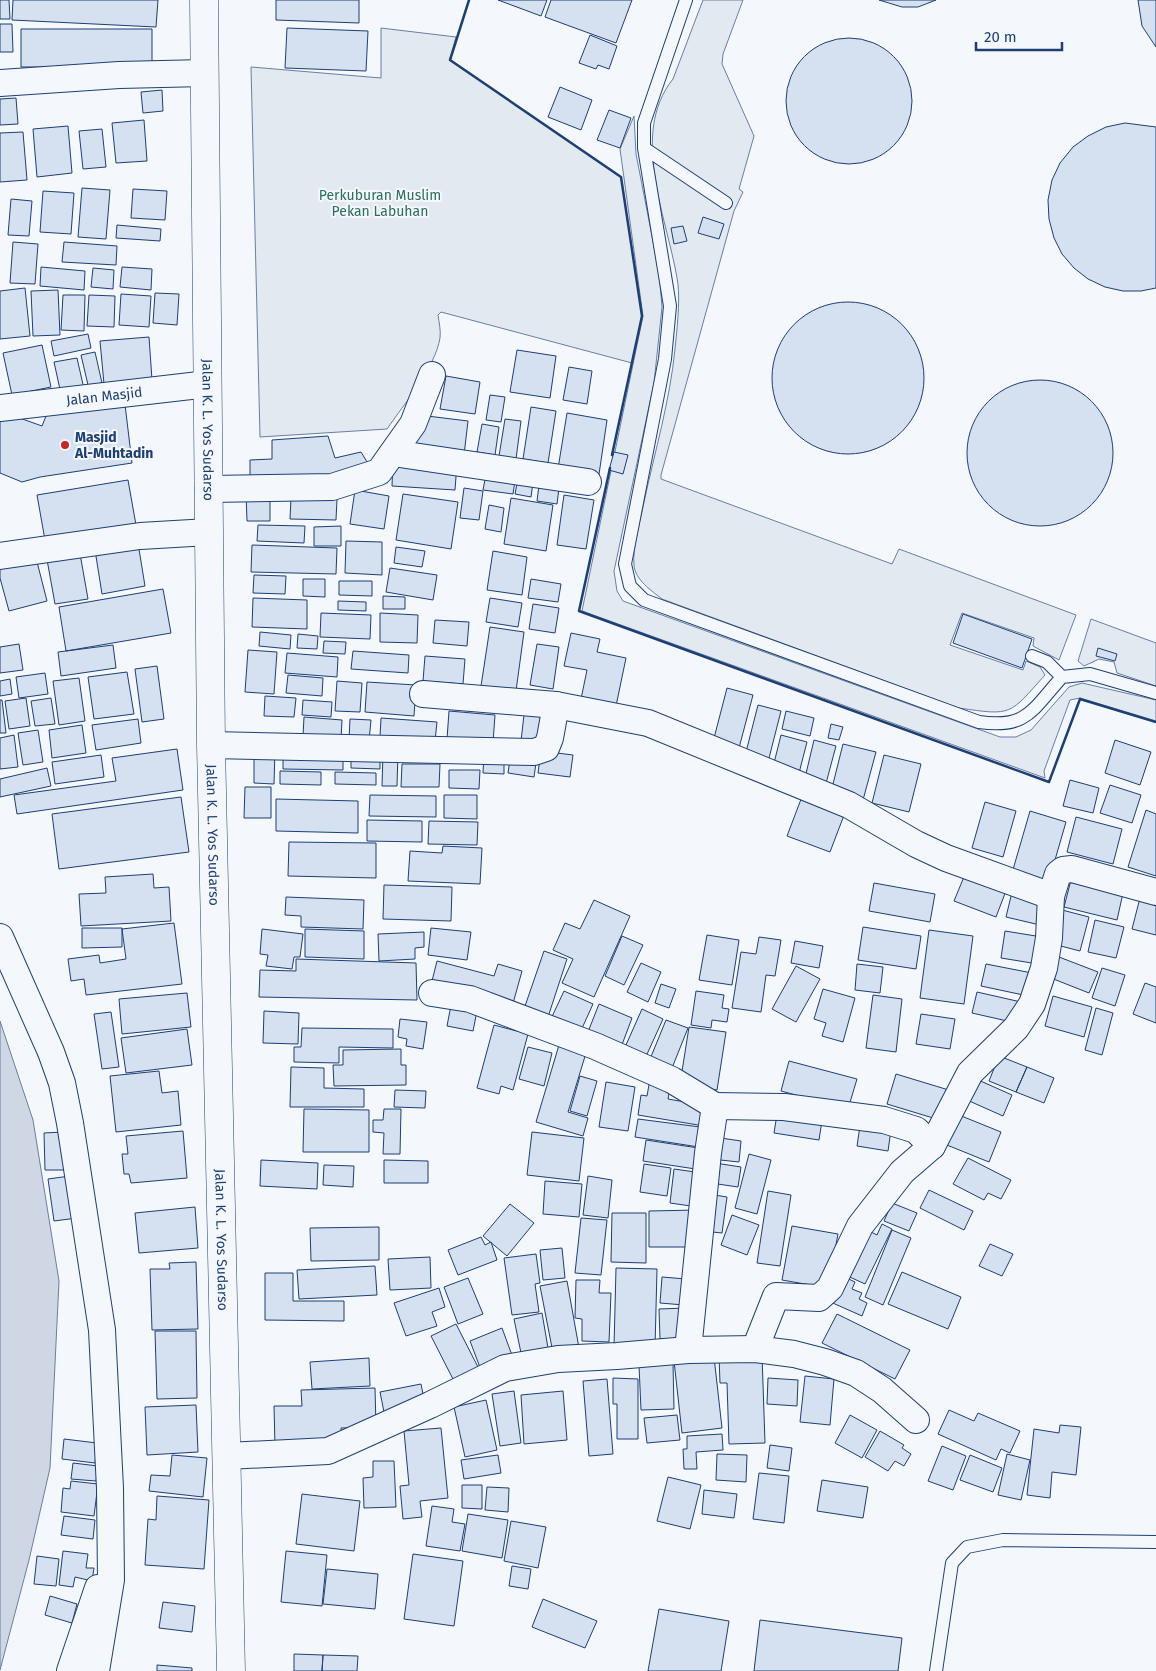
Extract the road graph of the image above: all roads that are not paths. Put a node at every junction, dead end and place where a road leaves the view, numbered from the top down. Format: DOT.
graph roads {
  1 [pos="204,0"];
  2 [pos="686,0"];
  3 [pos="205,73"];
  4 [pos="0,83"];
  5 [pos="644,148"];
  6 [pos="726,203"];
  7 [pos="432,375"];
  8 [pos="208,384"];
  9 [pos="0,408"];
  10 [pos="393,453"];
  11 [pos="588,482"];
  12 [pos="208,490"];
  13 [pos="209,532"];
  14 [pos="0,556"];
  15 [pos="1032,656"];
  16 [pos="1062,677"];
  17 [pos="1156,693"];
  18 [pos="422,694"];
  19 [pos="556,705"];
  20 [pos="211,745"];
  21 [pos="1156,892"];
  22 [pos="1051,896"];
  23 [pos="0,937"];
  24 [pos="432,993"];
  25 [pos="715,1106"];
  26 [pos="932,1146"];
  27 [pos="755,1349"];
  28 [pos="688,1350"];
  29 [pos="916,1420"];
  30 [pos="227,1456"];
  31 [pos="1156,1542"];
  32 [pos="111,1547"];
  33 [pos="70,1671"];
  34 [pos="96,1671"];
  35 [pos="230,1671"];
  36 [pos="936,1671"];
  1 -- 3 [label="highway, Jalan K. L. Yos Sudarso"];
  2 -- 5 [label="lane"];
  3 -- 4 [label="street"];
  3 -- 8 [label="highway, Jalan K. L. Yos Sudarso"];
  5 -- 6 [label="lane"];
  5 -- 16 [label="lane"];
  7 -- 10 [label="street"];
  8 -- 9 [label="street, Jalan Masjid"];
  8 -- 12 [label="highway, Jalan K. L. Yos Sudarso"];
  10 -- 11 [label="street"];
  10 -- 12 [label="street"];
  12 -- 13 [label="highway, Jalan K. L. Yos Sudarso"];
  13 -- 14 [label="street"];
  13 -- 20 [label="highway, Jalan K. L. Yos Sudarso"];
  15 -- 16 [label="lane"];
  16 -- 17 [label="lane"];
  18 -- 19 [label="street"];
  19 -- 20 [label="street"];
  19 -- 22 [label="street"];
  20 -- 30 [label="highway, Jalan K. L. Yos Sudarso"];
  21 -- 22 [label="street"];
  22 -- 26 [label="street"];
  23 -- 32 [label="street"];
  24 -- 25 [label="street"];
  25 -- 26 [label="street"];
  25 -- 28 [label="street"];
  26 -- 27 [label="street"];
  27 -- 28 [label="street"];
  27 -- 29 [label="street"];
  28 -- 30 [label="street"];
  30 -- 35 [label="highway, Jalan K. L. Yos Sudarso"];
  31 -- 36 [label="lane"];
  32 -- 33 [label="street"];
  32 -- 34 [label="street"];
}
